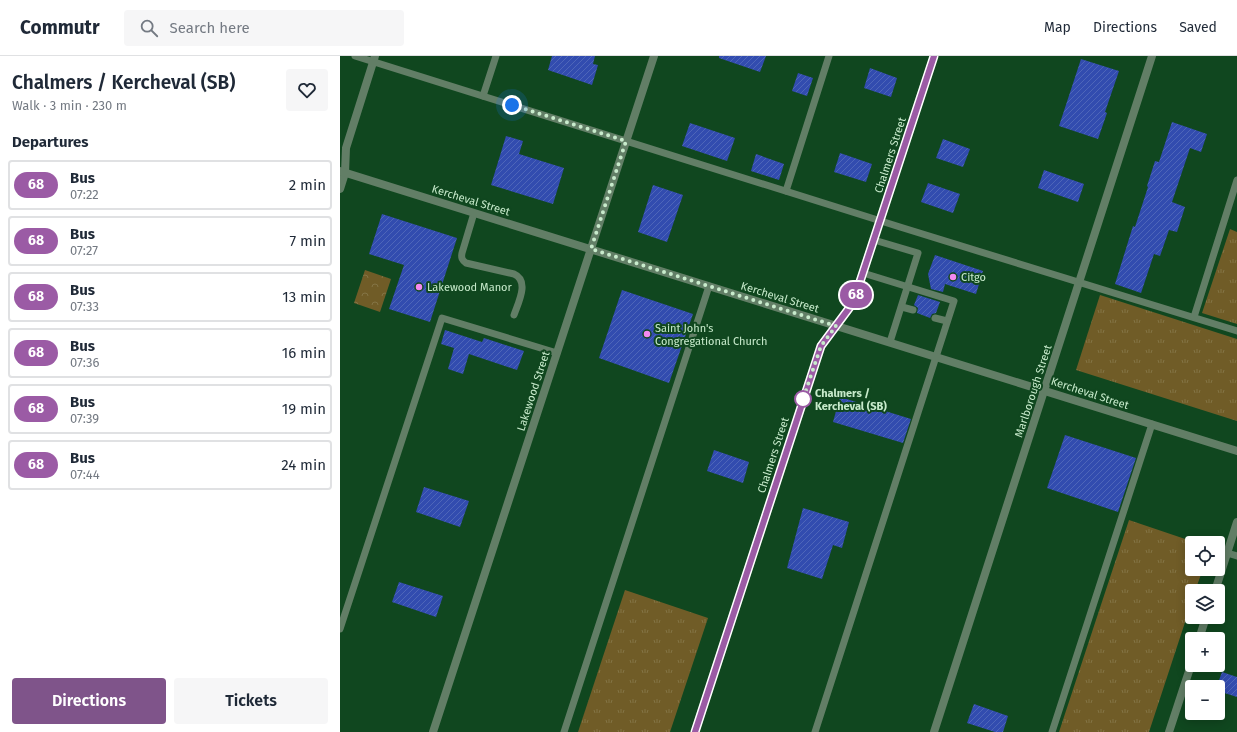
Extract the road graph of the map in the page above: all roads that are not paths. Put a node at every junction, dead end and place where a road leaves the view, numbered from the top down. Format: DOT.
graph roads {
  1 [pos="355,56"];
  2 [pos="496,56"];
  3 [pos="654,56"];
  4 [pos="829,56"];
  5 [pos="934,56"];
  6 [pos="1152,56"];
  7 [pos="375,59"];
  8 [pos="483,96"];
  9 [pos="626,141"];
  10 [pos="343,172"];
  11 [pos="1237,180"];
  12 [pos="340,189"];
  13 [pos="786,191"];
  14 [pos="474,213"];
  15 [pos="880,221"];
  16 [pos="874,240"];
  17 [pos="591,249"];
  18 [pos="863,273"];
  19 [pos="1080,283"];
  20 [pos="709,286"];
  21 [pos="908,287"];
  22 [pos="902,307"];
  23 [pos="913,310"];
  24 [pos="514,315"];
  25 [pos="935,318"];
  26 [pos="1194,318"];
  27 [pos="947,321"];
  28 [pos="836,326"];
  29 [pos="1237,331"];
  30 [pos="890,342"];
  31 [pos="557,352"];
  32 [pos="936,356"];
  33 [pos="1045,390"];
  34 [pos="1152,424"];
  35 [pos="1237,451"];
  36 [pos="1237,522"];
  37 [pos="1227,553"];
  38 [pos="1237,556"];
  39 [pos="1217,584"];
  40 [pos="340,629"];
  41 [pos="1189,672"];
  42 [pos="433,732"];
  43 [pos="564,732"];
  44 [pos="695,732"];
  45 [pos="815,732"];
  46 [pos="934,732"];
  47 [pos="1052,732"];
  48 [pos="1169,732"];
  1 -- 7 [label="lane"];
  2 -- 8 [label="lane"];
  3 -- 9 [label="street, Lakewood Street"];
  4 -- 13 [label="lane"];
  5 -- 15 [label="street, Chalmers Street"];
  6 -- 19 [label="street, Marlborough Street"];
  7 -- 8 [label="lane"];
  7 -- 10 [label="street"];
  8 -- 9 [label="lane"];
  9 -- 13 [label="lane"];
  9 -- 17 [label="street, Lakewood Street"];
  10 -- 12 [label="street"];
  10 -- 14 [label="street, Kercheval Street"];
  11 -- 26 [label="lane"];
  13 -- 15 [label="lane"];
  14 -- 17 [label="street, Kercheval Street"];
  14 -- 24 [label="lane"];
  15 -- 16 [label="street, Chalmers Street"];
  15 -- 19 [label="lane"];
  16 -- 18 [label="street, Chalmers Street"];
  16 -- 21 [label="lane"];
  17 -- 20 [label="street, Kercheval Street"];
  17 -- 31 [label="street, Lakewood Street"];
  18 -- 21 [label="lane"];
  18 -- 28 [label="street, Chalmers Street"];
  19 -- 26 [label="lane"];
  19 -- 33 [label="street, Marlborough Street"];
  20 -- 28 [label="street, Kercheval Street"];
  20 -- 43 [label="lane"];
  21 -- 22 [label="lane"];
  21 -- 27 [label="lane"];
  22 -- 23 [label="lane"];
  22 -- 30 [label="lane"];
  25 -- 27 [label="lane"];
  26 -- 29 [label="lane"];
  27 -- 32 [label="lane"];
  28 -- 30 [label="street, Kercheval Street"];
  28 -- 44 [label="street, Chalmers Street"];
  30 -- 32 [label="street, Kercheval Street"];
  31 -- 40 [label="lane"];
  31 -- 42 [label="street, Lakewood Street"];
  32 -- 33 [label="street, Kercheval Street"];
  32 -- 45 [label="lane"];
  33 -- 34 [label="street, Kercheval Street"];
  33 -- 46 [label="street, Marlborough Street"];
  34 -- 35 [label="street, Kercheval Street"];
  34 -- 47 [label="lane"];
  36 -- 37 [label="street"];
  37 -- 38 [label="lane"];
  37 -- 39 [label="street"];
  41 -- 48 [label="street"];
}
